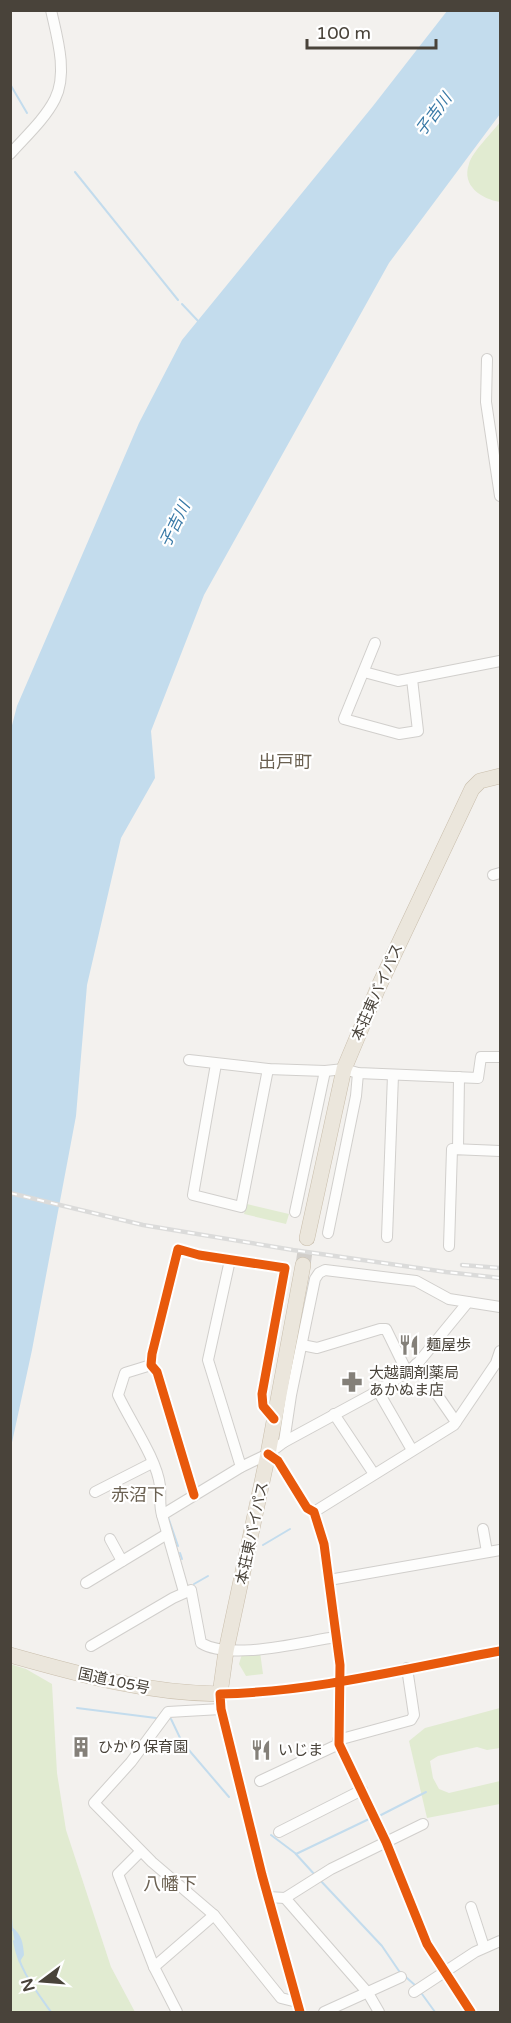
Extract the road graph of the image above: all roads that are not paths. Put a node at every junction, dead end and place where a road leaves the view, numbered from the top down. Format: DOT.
graph roads {
  1 [pos="51,10"];
  2 [pos="10,154"];
  3 [pos="487,359"];
  4 [pos="497,452"];
  5 [pos="501,496"];
  6 [pos="375,643"];
  7 [pos="501,661"];
  8 [pos="364,672"];
  9 [pos="412,679"];
  10 [pos="501,776"];
  11 [pos="501,1057"];
  12 [pos="189,1060"];
  13 [pos="216,1064"];
  14 [pos="268,1070"];
  15 [pos="325,1071"];
  16 [pos="351,1071"];
  17 [pos="393,1075"];
  18 [pos="459,1077"];
  19 [pos="458,1149"];
  20 [pos="501,1151"];
  21 [pos="295,1212"];
  22 [pos="328,1233"];
  23 [pos="387,1237"];
  24 [pos="308,1238"];
  25 [pos="449,1246"];
  26 [pos="230,1260"];
  27 [pos="303,1265"];
  28 [pos="468,1302"];
  29 [pos="501,1307"];
  30 [pos="302,1345"];
  31 [pos="501,1351"];
  32 [pos="416,1364"];
  33 [pos="151,1365"];
  34 [pos="407,1372"];
  35 [pos="378,1391"];
  36 [pos="334,1414"];
  37 [pos="274,1419"];
  38 [pos="456,1422"];
  39 [pos="284,1442"];
  40 [pos="412,1450"];
  41 [pos="268,1454"];
  42 [pos="152,1462"];
  43 [pos="241,1467"];
  44 [pos="374,1474"];
  45 [pos="95,1492"];
  46 [pos="194,1496"];
  47 [pos="314,1512"];
  48 [pos="162,1515"];
  49 [pos="483,1529"];
  50 [pos="167,1534"];
  51 [pos="110,1539"];
  52 [pos="501,1550"];
  53 [pos="487,1552"];
  54 [pos="122,1561"];
  55 [pos="328,1580"];
  56 [pos="86,1583"];
  57 [pos="184,1592"];
  58 [pos="336,1637"];
  59 [pos="91,1646"];
  60 [pos="226,1651"];
  61 [pos="501,1651"];
  62 [pos="10,1655"];
  63 [pos="407,1668"];
  64 [pos="341,1681"];
  65 [pos="220,1701"];
  66 [pos="339,1742"];
  67 [pos="260,1781"];
  68 [pos="362,1790"];
  69 [pos="423,1824"];
  70 [pos="279,1832"];
  71 [pos="386,1842"];
  72 [pos="140,1852"];
  73 [pos="268,1897"];
  74 [pos="285,1898"];
  75 [pos="471,1907"];
  76 [pos="214,1915"];
  77 [pos="501,1941"];
  78 [pos="484,1947"];
  79 [pos="154,1967"];
  80 [pos="445,1971"];
  81 [pos="401,1977"];
  82 [pos="414,1992"];
  83 [pos="368,1993"];
  84 [pos="298,2007"];
  85 [pos="177,2013"];
  86 [pos="324,2013"];
  87 [pos="379,2013"];
  88 [pos="471,2013"];
  1 -- 2 [label="street"];
  3 -- 4 [label="street"];
  4 -- 5 [label="street"];
  6 -- 8 [label="street"];
  7 -- 9 [label="street"];
  8 -- 9 [label="street"];
  8 -- 9 [label="street"];
  10 -- 16 [label="highway, 本荘東バイパス"];
  11 -- 18 [label="street"];
  12 -- 13 [label="street"];
  13 -- 14 [label="street"];
  13 -- 14 [label="street"];
  14 -- 15 [label="street"];
  15 -- 16 [label="street"];
  15 -- 21 [label="street"];
  16 -- 17 [label="street"];
  16 -- 22 [label="street"];
  16 -- 24 [label="highway, 本荘東バイパス"];
  17 -- 18 [label="street"];
  17 -- 23 [label="street"];
  18 -- 19 [label="street"];
  19 -- 20 [label="street"];
  19 -- 25 [label="street"];
  26 -- 33 [label="street"];
  26 -- 37 [label="street"];
  26 -- 43 [label="street"];
  27 -- 37 [label="highway, 本荘東バイパス"];
  28 -- 29 [label="street"];
  28 -- 30 [label="street"];
  28 -- 32 [label="street"];
  30 -- 34 [label="street"];
  30 -- 39 [label="street"];
  31 -- 38 [label="street"];
  32 -- 34 [label="street"];
  32 -- 38 [label="street"];
  33 -- 42 [label="street"];
  33 -- 46 [label="street"];
  34 -- 35 [label="street"];
  35 -- 36 [label="street"];
  35 -- 40 [label="street"];
  36 -- 39 [label="street"];
  36 -- 44 [label="street"];
  37 -- 41 [label="highway, 本荘東バイパス"];
  38 -- 40 [label="street"];
  39 -- 41 [label="street"];
  40 -- 44 [label="street"];
  41 -- 43 [label="street"];
  41 -- 47 [label="street"];
  41 -- 60 [label="highway, 本荘東バイパス"];
  42 -- 45 [label="street"];
  42 -- 48 [label="street"];
  43 -- 46 [label="street"];
  44 -- 47 [label="street"];
  46 -- 48 [label="street"];
  47 -- 55 [label="street"];
  48 -- 50 [label="street"];
  49 -- 53 [label="street"];
  50 -- 54 [label="street"];
  50 -- 57 [label="street"];
  51 -- 54 [label="street"];
  52 -- 53 [label="street"];
  53 -- 55 [label="street"];
  54 -- 56 [label="street"];
  55 -- 58 [label="street"];
  57 -- 59 [label="street"];
  57 -- 60 [label="street"];
  58 -- 60 [label="street"];
  58 -- 64 [label="street"];
  60 -- 65 [label="highway, 本荘東バイパス"];
  61 -- 63 [label="street"];
  62 -- 65 [label="highway, 国道105号"];
  63 -- 64 [label="street"];
  63 -- 66 [label="street"];
  64 -- 65 [label="street"];
  64 -- 66 [label="street"];
  65 -- 72 [label="street"];
  65 -- 73 [label="street"];
  66 -- 67 [label="street"];
  66 -- 68 [label="street"];
  68 -- 70 [label="street"];
  68 -- 71 [label="street"];
  69 -- 71 [label="street"];
  71 -- 74 [label="street"];
  71 -- 80 [label="street"];
  72 -- 76 [label="street"];
  72 -- 79 [label="street"];
  73 -- 74 [label="street"];
  73 -- 84 [label="street"];
  74 -- 83 [label="street"];
  75 -- 78 [label="street"];
  76 -- 79 [label="street"];
  76 -- 84 [label="street"];
  77 -- 78 [label="street"];
  78 -- 80 [label="street"];
  79 -- 85 [label="street"];
  80 -- 82 [label="street"];
  80 -- 88 [label="street"];
  81 -- 83 [label="street"];
  83 -- 86 [label="street"];
  83 -- 87 [label="street"];
}
